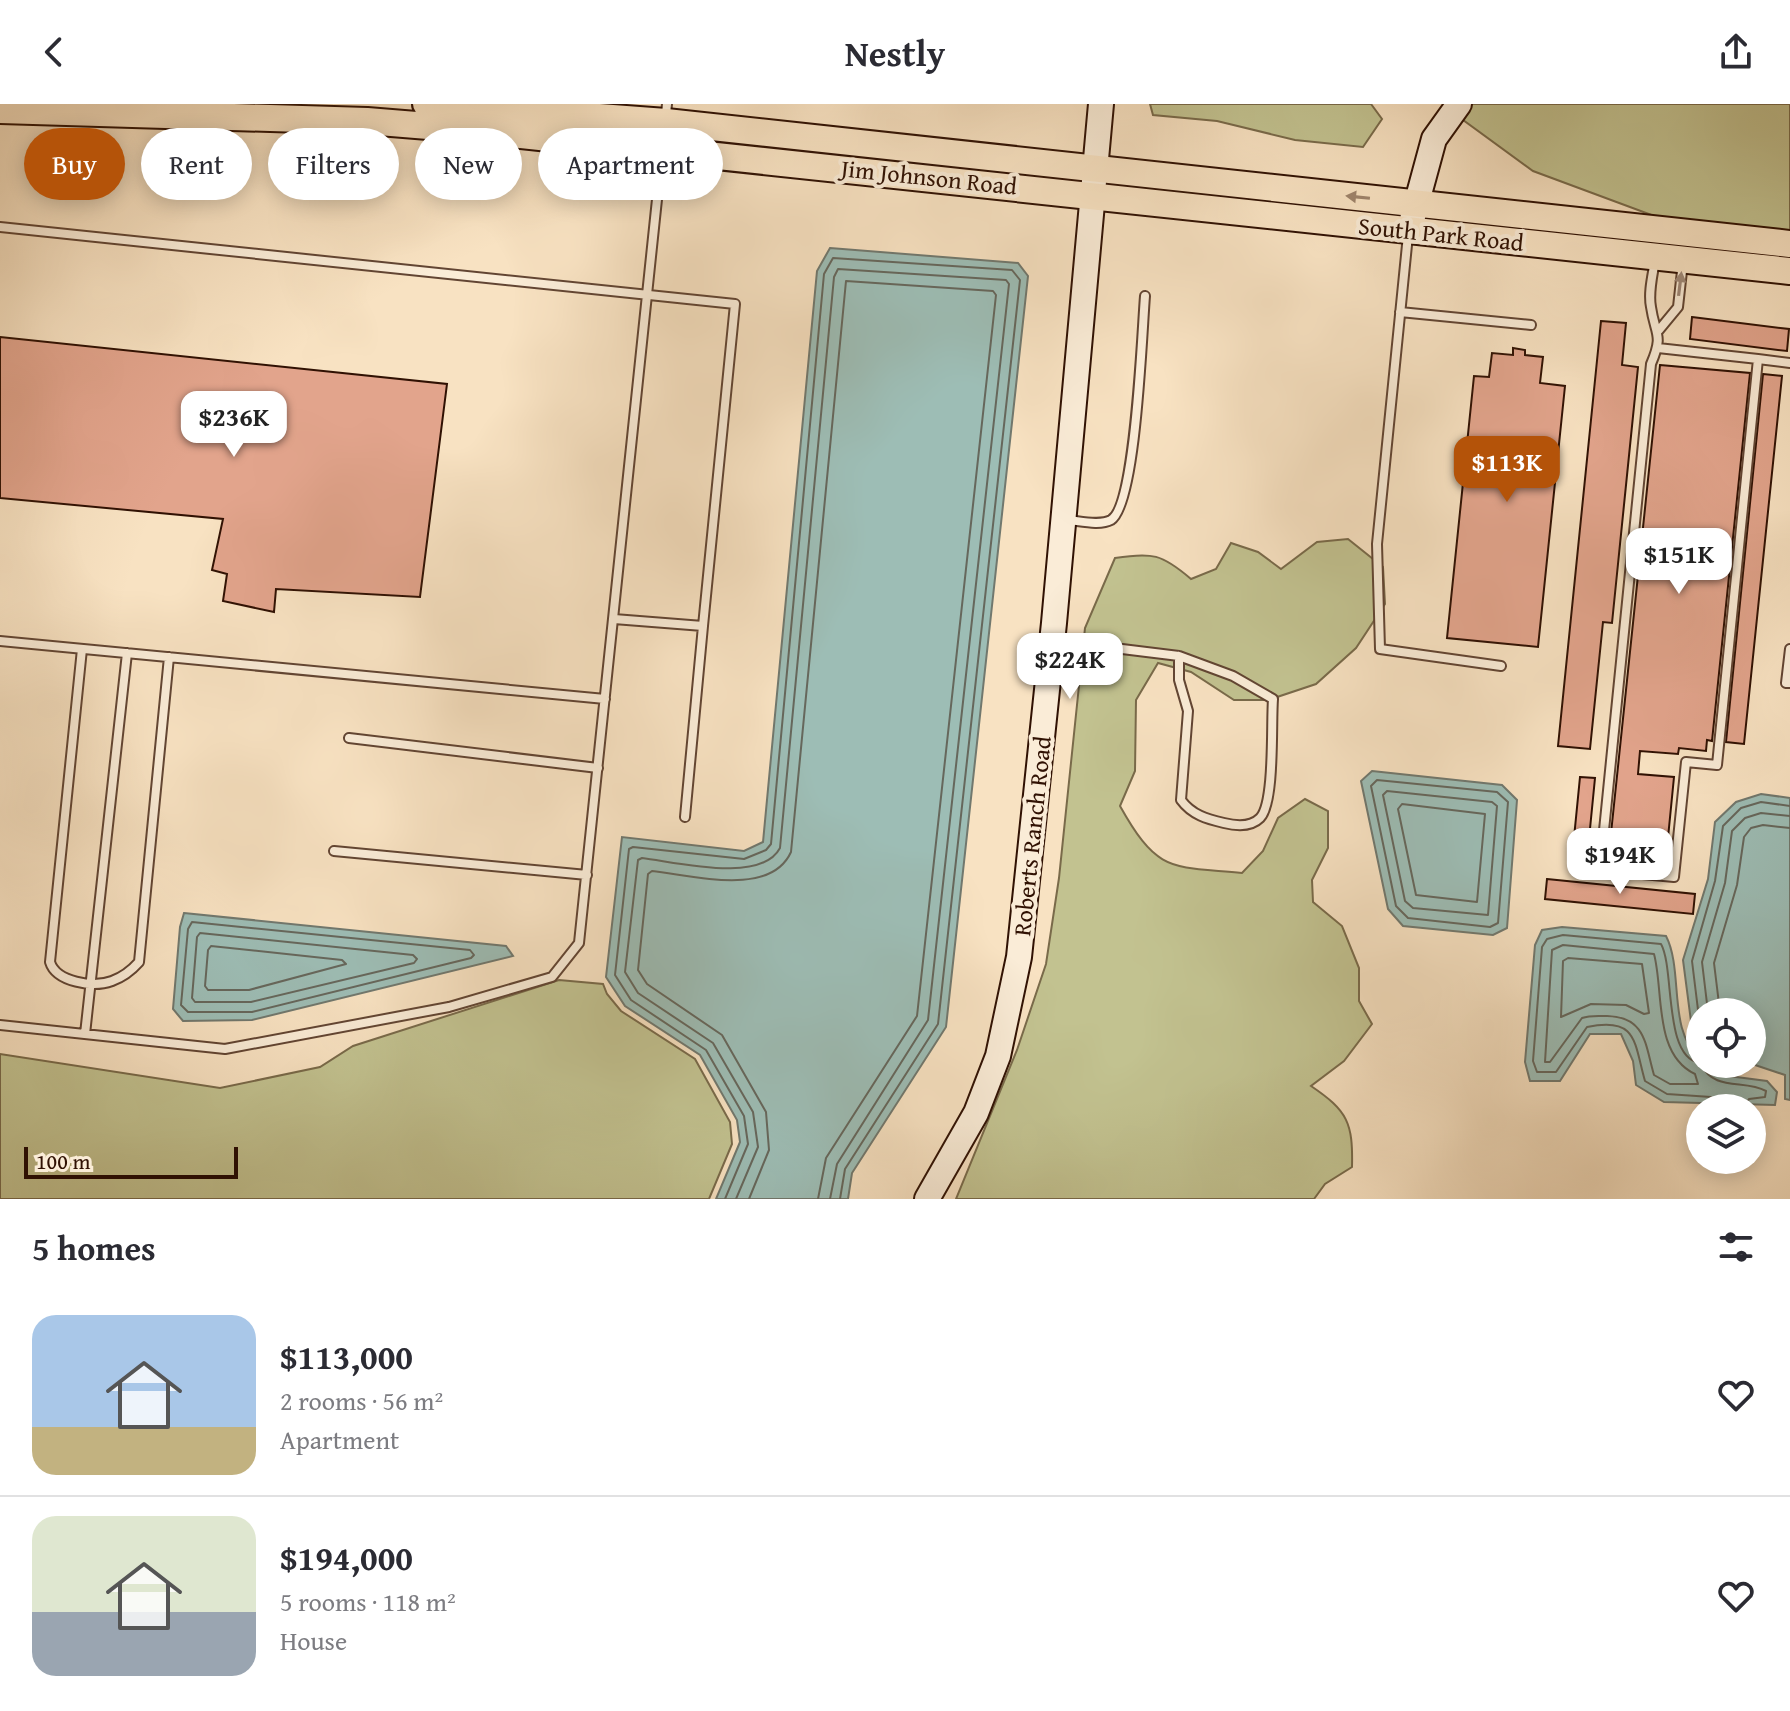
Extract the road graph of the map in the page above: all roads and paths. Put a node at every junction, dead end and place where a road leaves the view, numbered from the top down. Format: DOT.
graph roads {
  1 [pos="426,104"];
  2 [pos="1101,104"];
  3 [pos="1459,104"];
  4 [pos="0,110"];
  5 [pos="665,125"];
  6 [pos="1094,182"];
  7 [pos="1412,219"];
  8 [pos="0,227"];
  9 [pos="1790,244"];
  10 [pos="1685,245"];
  11 [pos="1790,253"];
  12 [pos="1655,256"];
  13 [pos="1790,271"];
  14 [pos="648,294"];
  15 [pos="1145,296"];
  16 [pos="1400,312"];
  17 [pos="1531,325"];
  18 [pos="1659,330"];
  19 [pos="1658,348"];
  20 [pos="1758,359"];
  21 [pos="1790,363"];
  22 [pos="1063,520"];
  23 [pos="614,619"];
  24 [pos="703,626"];
  25 [pos="1052,640"];
  26 [pos="0,641"];
  27 [pos="82,649"];
  28 [pos="1790,649"];
  29 [pos="127,653"];
  30 [pos="1179,656"];
  31 [pos="169,657"];
  32 [pos="1501,666"];
  33 [pos="1790,683"];
  34 [pos="605,699"];
  35 [pos="349,738"];
  36 [pos="598,768"];
  37 [pos="685,817"];
  38 [pos="334,851"];
  39 [pos="587,875"];
  40 [pos="90,982"];
  41 [pos="0,1025"];
  42 [pos="85,1034"];
  43 [pos="927,1199"];
  1 -- 5 [label="main road, Jim Johnson Road"];
  2 -- 6 [label="street, Roberts Ranch Road"];
  3 -- 7 [label="street"];
  4 -- 5 [label="main road, Jim Johnson Road"];
  5 -- 6 [label="main road, Jim Johnson Road"];
  5 -- 6 [label="main road, Jim Johnson Road"];
  5 -- 14 [label="lane"];
  6 -- 7 [label="main road, South Park Road"];
  7 -- 6 [label="main road, South Park Road, one-way"];
  6 -- 22 [label="street, Roberts Ranch Road"];
  7 -- 10 [label="main road, South Park Road"];
  7 -- 12 [label="main road, South Park Road"];
  7 -- 16 [label="lane"];
  8 -- 14 [label="lane"];
  9 -- 10 [label="main road, South Park Road"];
  10 -- 11 [label="main road"];
  10 -- 12 [label="main road, South Park Road"];
  10 -- 13 [label="main road, South Park Road"];
  18 -- 10 [label="lane, one-way"];
  12 -- 18 [label="lane"];
  14 -- 23 [label="lane"];
  14 -- 24 [label="lane"];
  15 -- 22 [label="lane"];
  16 -- 17 [label="lane"];
  16 -- 32 [label="lane"];
  18 -- 19 [label="lane"];
  19 -- 20 [label="lane"];
  19 -- 20 [label="lane"];
  20 -- 21 [label="lane"];
  22 -- 25 [label="street, Roberts Ranch Road"];
  23 -- 24 [label="lane"];
  23 -- 34 [label="lane"];
  24 -- 37 [label="lane"];
  25 -- 30 [label="lane"];
  25 -- 43 [label="street, Roberts Ranch Road"];
  26 -- 27 [label="lane"];
  27 -- 29 [label="lane"];
  27 -- 40 [label="lane"];
  28 -- 33 [label="lane"];
  29 -- 31 [label="lane"];
  29 -- 40 [label="lane"];
  30 -- 30 [label="lane"];
  31 -- 34 [label="lane"];
  31 -- 40 [label="lane"];
  34 -- 36 [label="lane"];
  35 -- 36 [label="lane"];
  36 -- 39 [label="lane"];
  38 -- 39 [label="lane"];
  39 -- 42 [label="lane"];
  40 -- 42 [label="lane"];
  41 -- 42 [label="lane"];
}
